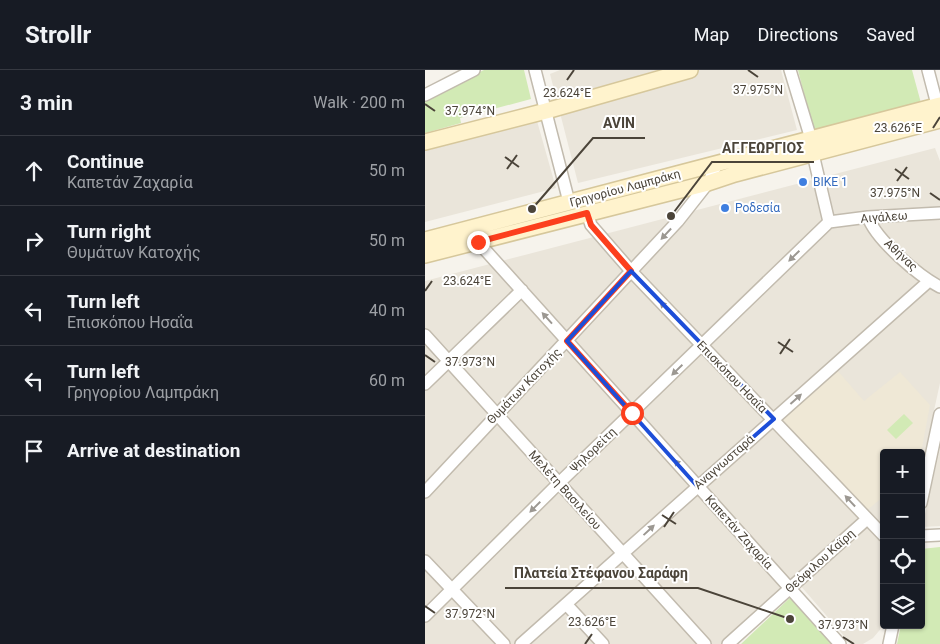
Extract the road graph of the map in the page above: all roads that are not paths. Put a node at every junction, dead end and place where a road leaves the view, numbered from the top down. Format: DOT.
graph roads {
  1 [pos="447,70"];
  2 [pos="474,70"];
  3 [pos="535,70"];
  4 [pos="690,70"];
  5 [pos="790,70"];
  6 [pos="928,70"];
  7 [pos="447,84"];
  8 [pos="425,94"];
  9 [pos="546,111"];
  10 [pos="939,112"];
  11 [pos="425,142"];
  12 [pos="812,146"];
  13 [pos="717,164"];
  14 [pos="708,183"];
  15 [pos="569,202"];
  16 [pos="587,213"];
  17 [pos="940,213"];
  18 [pos="868,217"];
  19 [pos="829,222"];
  20 [pos="426,238"];
  21 [pos="478,242"];
  22 [pos="425,255"];
  23 [pos="631,271"];
  24 [pos="929,281"];
  25 [pos="940,287"];
  26 [pos="522,290"];
  27 [pos="425,335"];
  28 [pos="567,341"];
  29 [pos="702,346"];
  30 [pos="449,361"];
  31 [pos="425,384"];
  32 [pos="632,413"];
  33 [pos="940,414"];
  34 [pos="497,415"];
  35 [pos="774,419"];
  36 [pos="935,461"];
  37 [pos="559,483"];
  38 [pos="697,486"];
  39 [pos="425,492"];
  40 [pos="924,494"];
  41 [pos="867,519"];
  42 [pos="880,532"];
  43 [pos="940,535"];
  44 [pos="925,536"];
  45 [pos="623,554"];
  46 [pos="425,561"];
  47 [pos="789,588"];
  48 [pos="452,590"];
  49 [pos="566,604"];
  50 [pos="425,616"];
  51 [pos="892,629"];
  52 [pos="504,644"];
  53 [pos="521,644"];
  54 [pos="603,644"];
  55 [pos="705,644"];
  56 [pos="729,644"];
  57 [pos="841,644"];
  58 [pos="889,644"];
  1 -- 7 [label="street"];
  2 -- 7 [label="street"];
  3 -- 9 [label="street"];
  4 -- 9 [label="main road"];
  5 -- 12 [label="street"];
  6 -- 10 [label="street"];
  7 -- 8 [label="street"];
  9 -- 11 [label="main road"];
  9 -- 15 [label="street"];
  10 -- 12 [label="main road, Γρηγορίου Λαμπράκη"];
  12 -- 13 [label="main road, Γρηγορίου Λαμπράκη"];
  12 -- 14 [label="main road, Γρηγορίου Λαμπράκη"];
  12 -- 19 [label="street"];
  13 -- 14 [label="street, Θυμάτων Κατοχής"];
  13 -- 15 [label="main road, Γρηγορίου Λαμπράκη"];
  14 -- 16 [label="main road, Γρηγορίου Λαμπράκη"];
  14 -- 23 [label="street, Θυμάτων Κατοχής, one-way"];
  15 -- 20 [label="main road, Γρηγορίου Λαμπράκη"];
  16 -- 21 [label="main road, Γρηγορίου Λαμπράκη"];
  16 -- 23 [label="street, Επισκόπου Ησαΐα"];
  17 -- 18 [label="street, Αιγάλεω"];
  18 -- 19 [label="street, Αιγάλεω"];
  18 -- 24 [label="street, Αθήνας"];
  19 -- 29 [label="street, Ψηλορείτη, one-way"];
  21 -- 22 [label="main road, Γρηγορίου Λαμπράκη"];
  21 -- 26 [label="street, Καπετάν Ζαχαρία"];
  23 -- 28 [label="street, Θυμάτων Κατοχής"];
  29 -- 23 [label="street, Επισκόπου Ησαΐα, one-way"];
  24 -- 25 [label="street, Αθήνας"];
  35 -- 24 [label="street, Αναγνωσταρά, one-way"];
  28 -- 26 [label="street, Καπετάν Ζαχαρία, one-way"];
  26 -- 30 [label="street"];
  27 -- 30 [label="street, Μελέτη Βασιλείου"];
  28 -- 32 [label="street, Καπετάν Ζαχαρία"];
  28 -- 34 [label="street, Θυμάτων Κατοχής"];
  29 -- 32 [label="street, Ψηλορείτη, one-way"];
  29 -- 35 [label="street, Επισκόπου Ησαΐα"];
  30 -- 31 [label="street"];
  30 -- 34 [label="street, Μελέτη Βασιλείου"];
  32 -- 37 [label="street, Ψηλορείτη"];
  38 -- 32 [label="street, Καπετάν Ζαχαρία, one-way"];
  33 -- 36 [label="street"];
  34 -- 37 [label="street, Μελέτη Βασιλείου"];
  34 -- 39 [label="street, Θυμάτων Κατοχής"];
  35 -- 38 [label="street, Αναγνωσταρά"];
  41 -- 35 [label="street, Επισκόπου Ησαΐα, one-way"];
  36 -- 40 [label="street"];
  37 -- 45 [label="street, Μελέτη Βασιλείου"];
  37 -- 48 [label="street, Ψηλορείτη, one-way"];
  45 -- 38 [label="street, Αναγνωσταρά, one-way"];
  38 -- 47 [label="street, Καπετάν Ζαχαρία"];
  41 -- 42 [label="street, Επισκόπου Ησαΐα"];
  41 -- 47 [label="street, Θεόφιλου Καϊρη"];
  43 -- 44 [label="street"];
  45 -- 49 [label="street, Αναγνωσταρά"];
  45 -- 55 [label="street, Μελέτη Βασιλείου"];
  46 -- 48 [label="street"];
  47 -- 56 [label="street, Θεόφιλου Καϊρη"];
  47 -- 57 [label="street, Καπετάν Ζαχαρία"];
  48 -- 50 [label="street, Ψηλορείτη"];
  48 -- 52 [label="street"];
  49 -- 53 [label="street, Αναγνωσταρά"];
  49 -- 54 [label="street"];
  51 -- 58 [label="street"];
}
